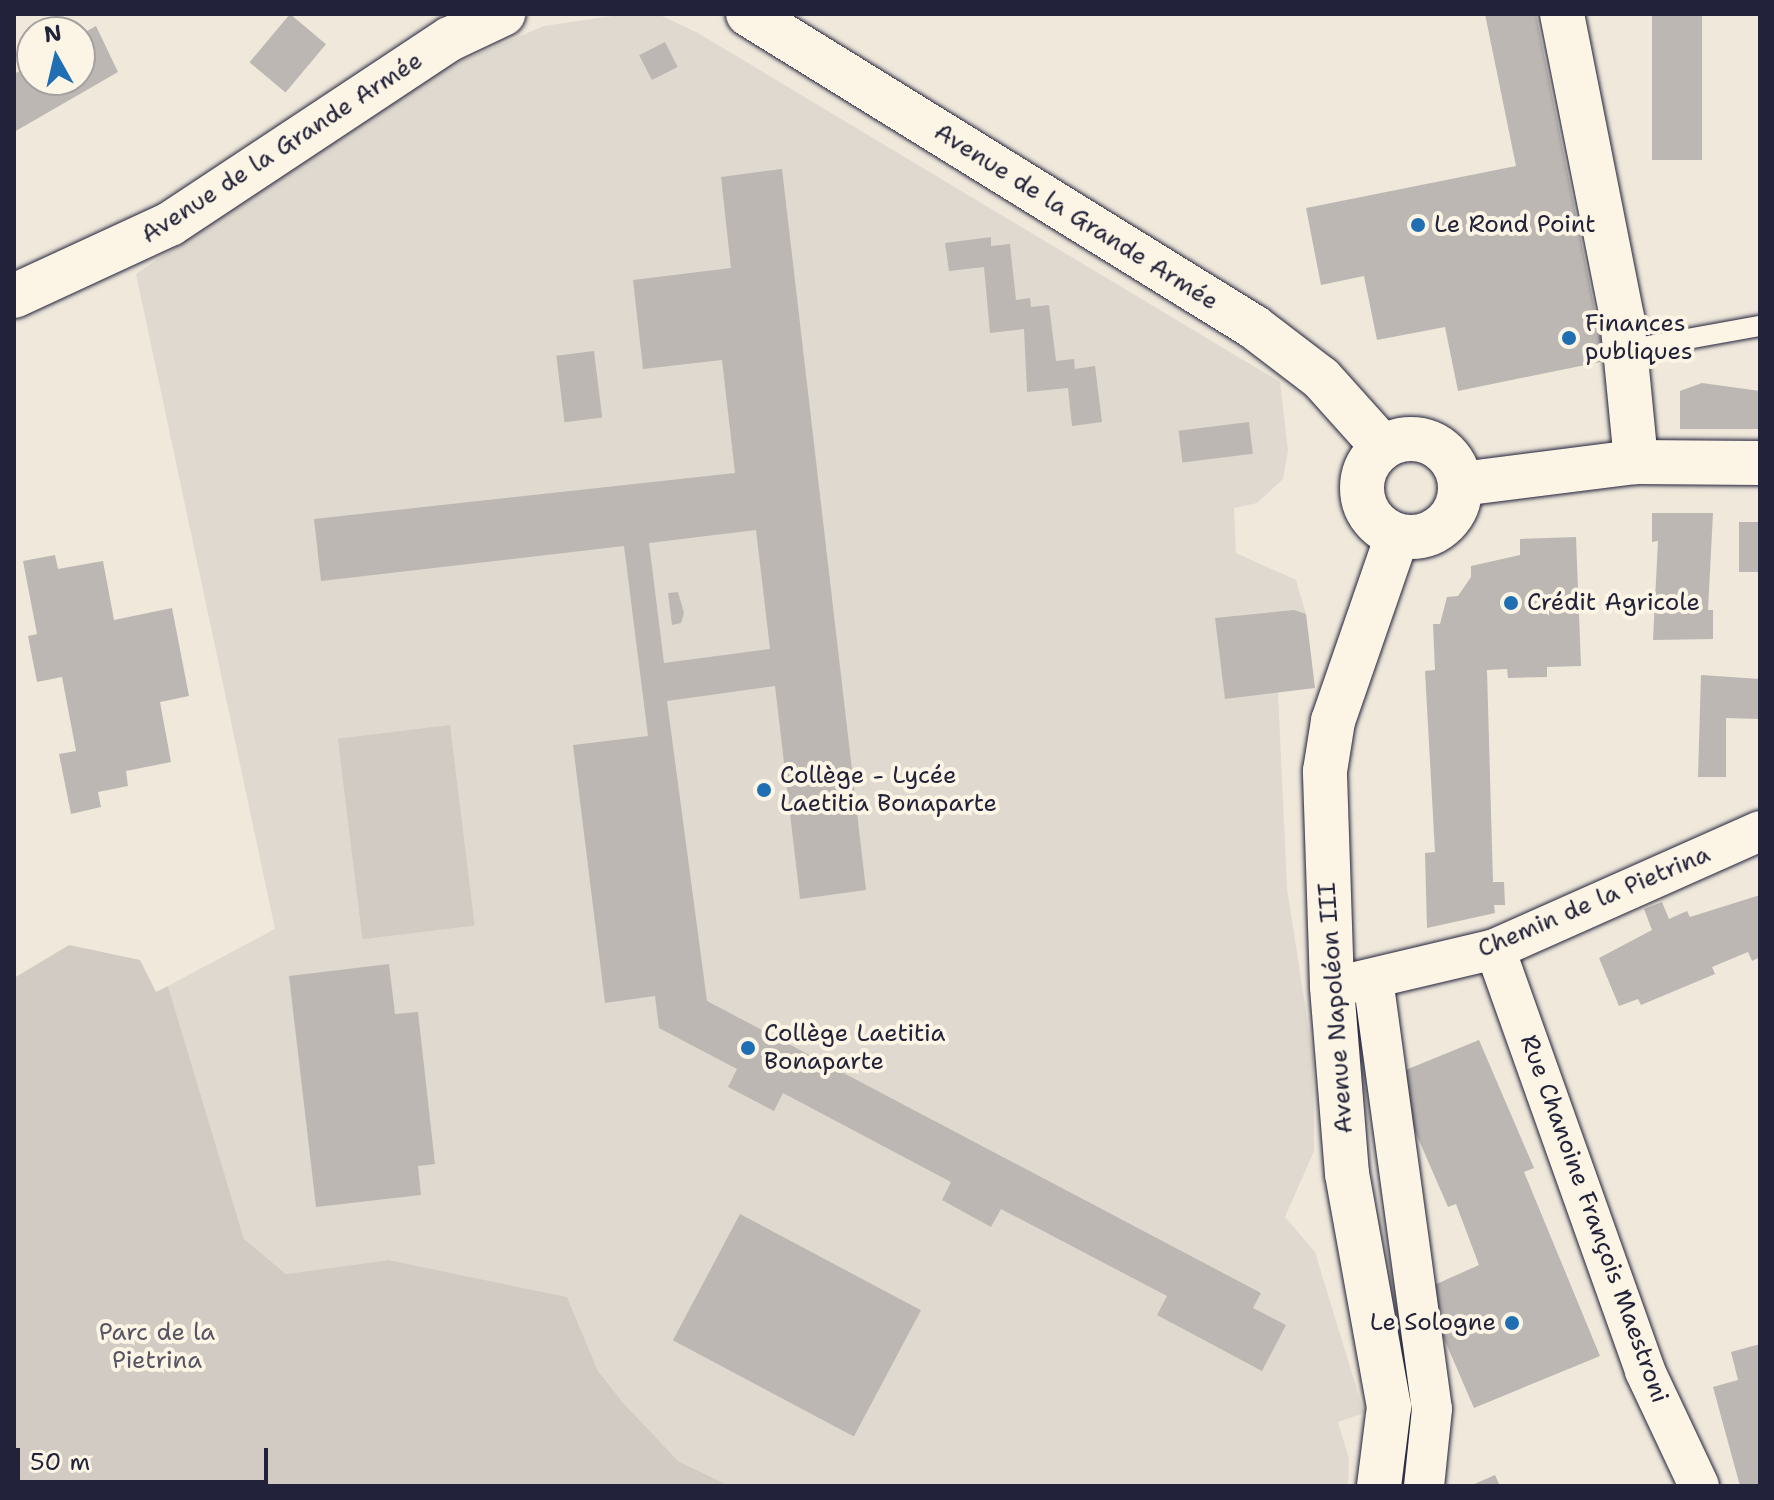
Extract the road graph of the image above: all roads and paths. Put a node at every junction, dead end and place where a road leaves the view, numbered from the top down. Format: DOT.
graph roads {
  1 [pos="503,14"];
  2 [pos="748,14"];
  3 [pos="1562,14"];
  4 [pos="14,296"];
  5 [pos="1760,326"];
  6 [pos="1626,350"];
  7 [pos="1383,447"];
  8 [pos="1636,462"];
  9 [pos="1760,463"];
  10 [pos="1461,484"];
  11 [pos="1397,536"];
  12 [pos="1760,831"];
  13 [pos="1495,949"];
  14 [pos="1354,998"];
  15 [pos="1379,1486"];
  16 [pos="1424,1486"];
  17 [pos="1699,1486"];
  1 -- 4 [label="main road, Avenue de la Grande Armée"];
  2 -- 7 [label="main road, Avenue de la Grande Armée"];
  3 -- 6 [label="main road"];
  5 -- 6 [label="lane"];
  6 -- 8 [label="main road"];
  7 -- 10 [label="main road"];
  7 -- 11 [label="main road"];
  8 -- 9 [label="main road"];
  8 -- 10 [label="main road"];
  10 -- 11 [label="main road"];
  11 -- 14 [label="main road, Avenue Napoléon III"];
  12 -- 13 [label="street, Chemin de la Pietrina"];
  13 -- 14 [label="street, Chemin de la Pietrina"];
  13 -- 17 [label="street, Rue Chanoine François Maestroni"];
  14 -- 15 [label="main road, Avenue Napoléon III"];
  14 -- 16 [label="street"];
}
